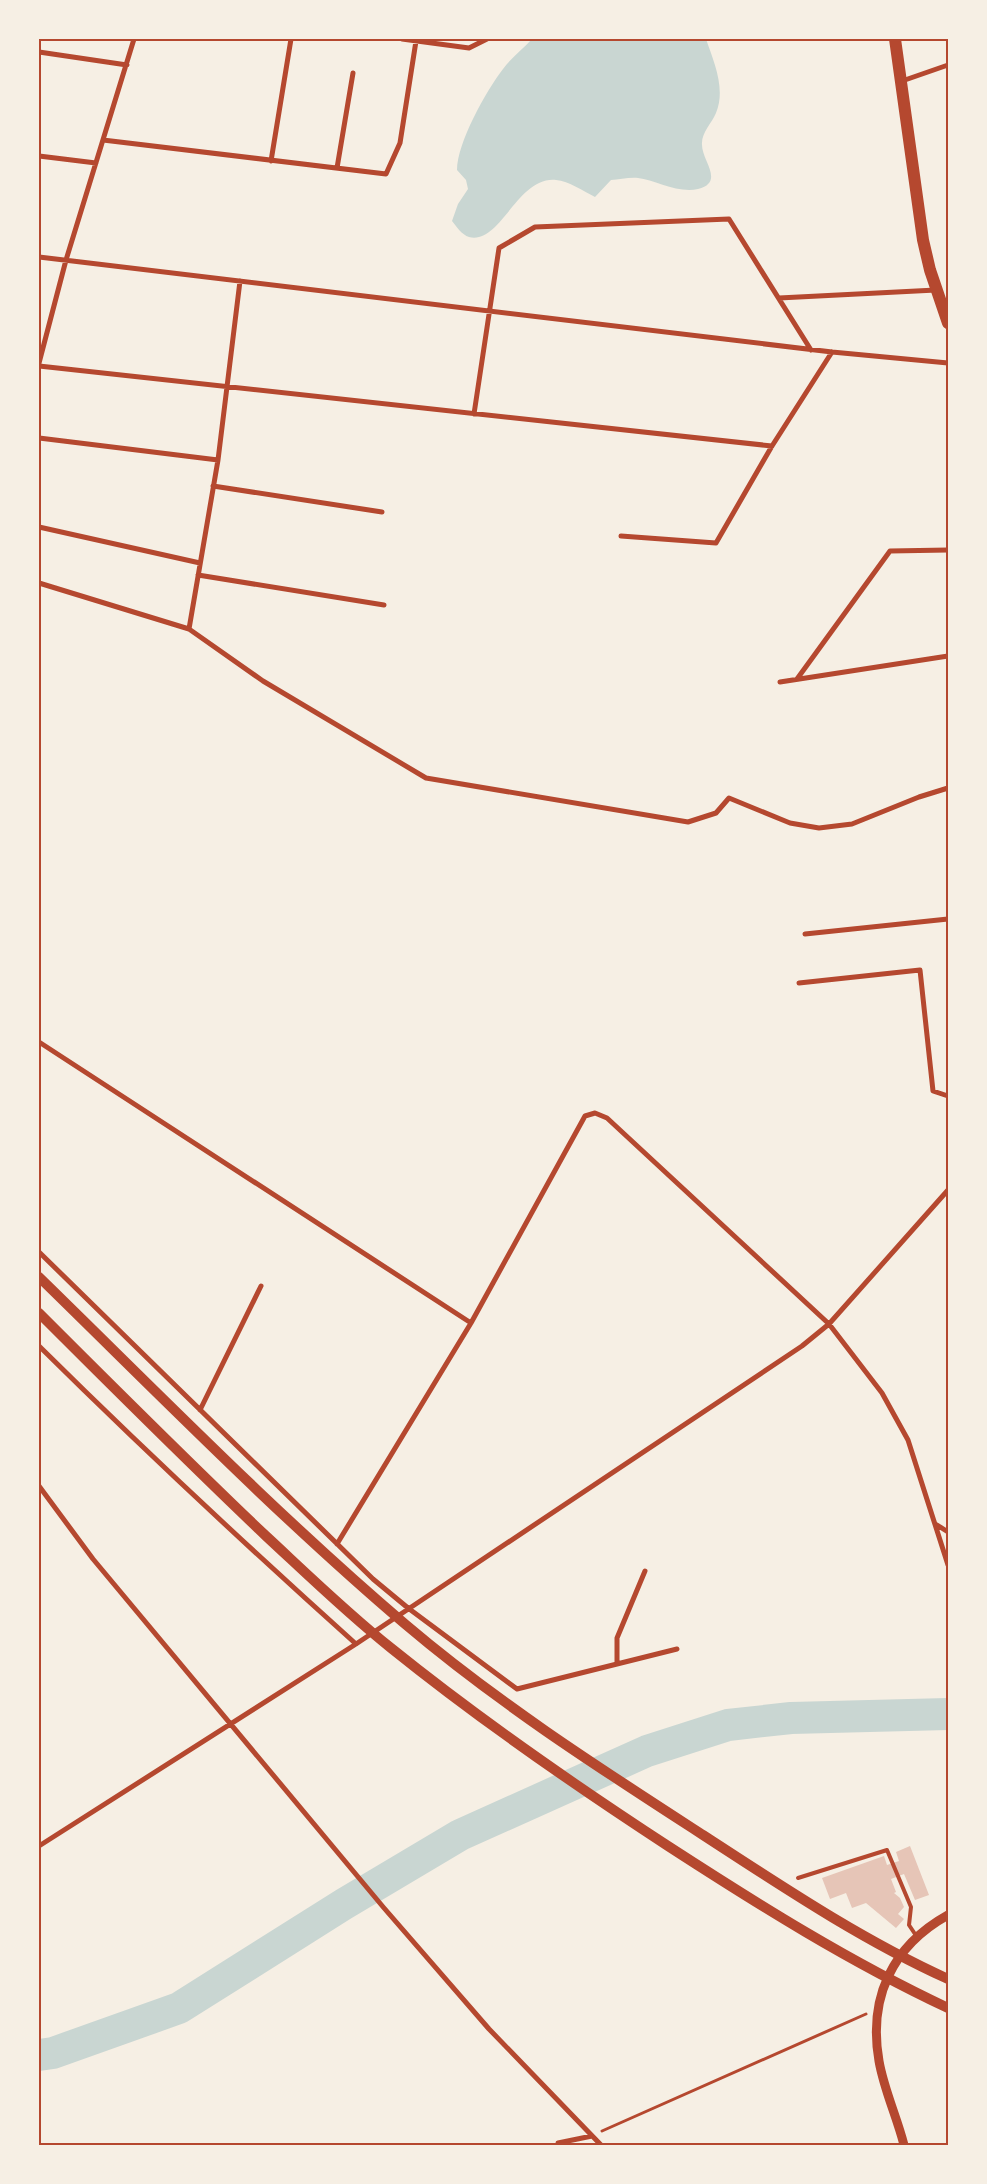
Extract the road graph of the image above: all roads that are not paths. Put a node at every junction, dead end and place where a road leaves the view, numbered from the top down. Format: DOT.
graph roads {
  1 [pos="134,39"];
  2 [pos="292,39"];
  3 [pos="402,39"];
  4 [pos="487,39"];
  5 [pos="896,39"];
  6 [pos="416,41"];
  7 [pos="39,52"];
  8 [pos="127,65"];
  9 [pos="948,65"];
  10 [pos="353,73"];
  11 [pos="902,81"];
  12 [pos="103,140"];
  13 [pos="39,156"];
  14 [pos="271,161"];
  15 [pos="96,163"];
  16 [pos="337,168"];
  17 [pos="39,257"];
  18 [pos="66,260"];
  19 [pos="240,280"];
  20 [pos="937,290"];
  21 [pos="779,298"];
  22 [pos="490,311"];
  23 [pos="948,323"];
  24 [pos="812,350"];
  25 [pos="832,352"];
  26 [pos="948,363"];
  27 [pos="39,365"];
  28 [pos="227,387"];
  29 [pos="474,414"];
  30 [pos="39,438"];
  31 [pos="772,446"];
  32 [pos="218,460"];
  33 [pos="213,486"];
  34 [pos="382,512"];
  35 [pos="39,527"];
  36 [pos="621,536"];
  37 [pos="948,550"];
  38 [pos="200,563"];
  39 [pos="198,575"];
  40 [pos="39,583"];
  41 [pos="384,605"];
  42 [pos="189,629"];
  43 [pos="948,656"];
  44 [pos="797,679"];
  45 [pos="780,682"];
  46 [pos="948,788"];
  47 [pos="948,919"];
  48 [pos="805,934"];
  49 [pos="799,983"];
  50 [pos="39,1042"];
  51 [pos="948,1096"];
  52 [pos="948,1190"];
  53 [pos="39,1252"];
  54 [pos="39,1277"];
  55 [pos="261,1286"];
  56 [pos="39,1313"];
  57 [pos="471,1323"];
  58 [pos="829,1324"];
  59 [pos="39,1346"];
  60 [pos="200,1410"];
  61 [pos="39,1486"];
  62 [pos="937,1526"];
  63 [pos="948,1532"];
  64 [pos="337,1544"];
  65 [pos="948,1565"];
  66 [pos="645,1571"];
  67 [pos="408,1608"];
  68 [pos="356,1644"];
  69 [pos="677,1649"];
  70 [pos="617,1664"];
  71 [pos="231,1723"];
  72 [pos="39,1846"];
  73 [pos="798,1878"];
  74 [pos="948,1915"];
  75 [pos="917,1937"];
  76 [pos="948,1979"];
  77 [pos="948,2008"];
  78 [pos="592,2136"];
  79 [pos="558,2145"];
  80 [pos="601,2145"];
  81 [pos="904,2145"];
  1 -- 8 [label="street"];
  2 -- 14 [label="street"];
  3 -- 6 [label="street"];
  4 -- 6 [label="street"];
  5 -- 11 [label="main road"];
  6 -- 16 [label="street"];
  7 -- 8 [label="street"];
  8 -- 12 [label="street"];
  9 -- 11 [label="street"];
  10 -- 16 [label="street"];
  11 -- 20 [label="main road"];
  12 -- 14 [label="street"];
  12 -- 15 [label="street"];
  13 -- 15 [label="street"];
  14 -- 16 [label="street"];
  15 -- 18 [label="street"];
  17 -- 18 [label="street"];
  18 -- 19 [label="street"];
  18 -- 27 [label="street"];
  19 -- 22 [label="street"];
  19 -- 28 [label="street"];
  20 -- 21 [label="street"];
  20 -- 23 [label="main road"];
  21 -- 22 [label="street"];
  21 -- 24 [label="street"];
  22 -- 24 [label="street"];
  22 -- 29 [label="street"];
  24 -- 25 [label="street"];
  25 -- 26 [label="street"];
  25 -- 31 [label="street"];
  27 -- 28 [label="street"];
  28 -- 29 [label="street"];
  28 -- 32 [label="street"];
  29 -- 31 [label="street"];
  30 -- 32 [label="street"];
  31 -- 36 [label="street"];
  32 -- 33 [label="street"];
  33 -- 34 [label="street"];
  33 -- 38 [label="street"];
  35 -- 38 [label="street"];
  37 -- 44 [label="street"];
  38 -- 39 [label="street"];
  39 -- 41 [label="street"];
  39 -- 42 [label="street"];
  40 -- 42 [label="street"];
  42 -- 46 [label="street"];
  43 -- 44 [label="street"];
  44 -- 45 [label="street"];
  47 -- 48 [label="street"];
  49 -- 51 [label="street"];
  50 -- 57 [label="street"];
  52 -- 58 [label="street"];
  53 -- 60 [label="street"];
  54 -- 76 [label="main road"];
  55 -- 60 [label="street"];
  56 -- 77 [label="main road"];
  57 -- 58 [label="street"];
  57 -- 64 [label="street"];
  58 -- 62 [label="street"];
  58 -- 67 [label="street"];
  59 -- 68 [label="street"];
  60 -- 64 [label="street"];
  61 -- 71 [label="street"];
  62 -- 63 [label="street"];
  62 -- 65 [label="street"];
  64 -- 67 [label="street"];
  66 -- 70 [label="street"];
  67 -- 68 [label="street"];
  67 -- 70 [label="street"];
  68 -- 71 [label="street"];
  69 -- 70 [label="street"];
  71 -- 72 [label="street"];
  71 -- 78 [label="street"];
  73 -- 75 [label="lane"];
  74 -- 75 [label="street"];
  75 -- 81 [label="street"];
  78 -- 79 [label="street"];
  78 -- 80 [label="street"];
}
